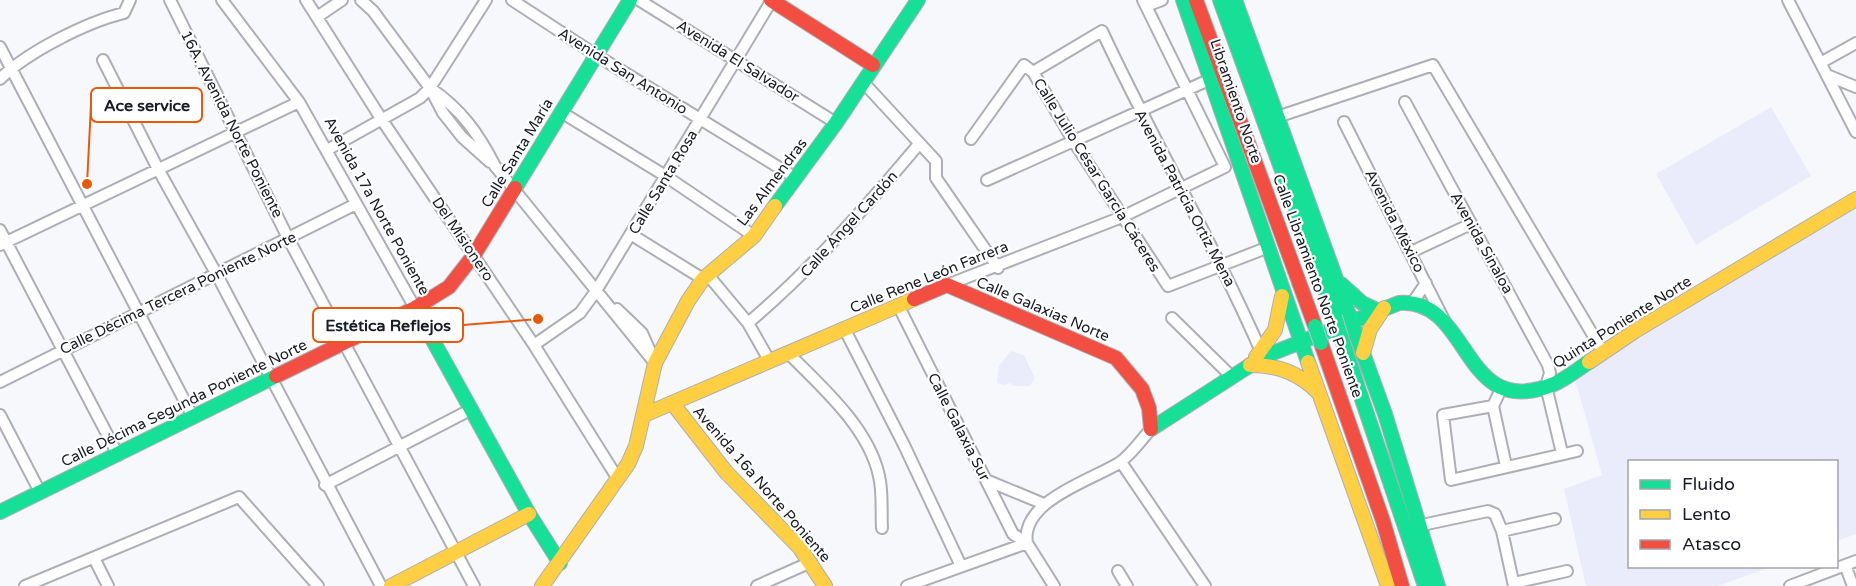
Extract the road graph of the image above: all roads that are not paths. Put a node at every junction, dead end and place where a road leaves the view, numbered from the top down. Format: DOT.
graph roads {
  1 [pos="130,0"];
  2 [pos="170,0"];
  3 [pos="222,0"];
  4 [pos="306,0"];
  5 [pos="342,0"];
  6 [pos="361,0"];
  7 [pos="486,0"];
  8 [pos="512,0"];
  9 [pos="630,0"];
  10 [pos="639,0"];
  11 [pos="772,0"];
  12 [pos="1161,0"];
  13 [pos="1220,0"];
  14 [pos="1788,0"];
  15 [pos="1190,1"];
  16 [pos="1233,1"];
  17 [pos="912,2"];
  18 [pos="1145,3"];
  19 [pos="318,17"];
  20 [pos="1228,20"];
  21 [pos="1202,34"];
  22 [pos="1856,43"];
  23 [pos="0,47"];
  24 [pos="596,55"];
  25 [pos="737,59"];
  26 [pos="103,60"];
  27 [pos="1822,62"];
  28 [pos="873,65"];
  29 [pos="11,68"];
  30 [pos="1029,68"];
  31 [pos="1829,76"];
  32 [pos="0,79"];
  33 [pos="1211,79"];
  34 [pos="863,82"];
  35 [pos="1856,87"];
  36 [pos="430,88"];
  37 [pos="1187,90"];
  38 [pos="299,102"];
  39 [pos="1405,102"];
  40 [pos="1139,111"];
  41 [pos="561,112"];
  42 [pos="1277,117"];
  43 [pos="702,119"];
  44 [pos="382,120"];
  45 [pos="1344,122"];
  46 [pos="836,123"];
  47 [pos="237,131"];
  48 [pos="1856,132"];
  49 [pos="971,139"];
  50 [pos="1074,142"];
  51 [pos="919,144"];
  52 [pos="327,150"];
  53 [pos="158,169"];
  54 [pos="664,175"];
  55 [pos="796,178"];
  56 [pos="987,180"];
  57 [pos="1180,189"];
  58 [pos="514,190"];
  59 [pos="1856,199"];
  60 [pos="356,204"];
  61 [pos="82,207"];
  62 [pos="1122,217"];
  63 [pos="1471,224"];
  64 [pos="0,230"];
  65 [pos="632,235"];
  66 [pos="754,236"];
  67 [pos="288,238"];
  68 [pos="3,244"];
  69 [pos="1261,250"];
  70 [pos="1411,252"];
  71 [pos="474,255"];
  72 [pos="998,267"];
  73 [pos="1222,267"];
  74 [pos="217,275"];
  75 [pos="1335,276"];
  76 [pos="706,277"];
  77 [pos="1426,283"];
  78 [pos="947,285"];
  79 [pos="1282,289"];
  80 [pos="596,291"];
  81 [pos="1413,302"];
  82 [pos="898,305"];
  83 [pos="415,308"];
  84 [pos="1381,309"];
  85 [pos="140,313"];
  86 [pos="1172,318"];
  87 [pos="1352,321"];
  88 [pos="1445,321"];
  89 [pos="748,323"];
  90 [pos="844,328"];
  91 [pos="1300,341"];
  92 [pos="343,343"];
  93 [pos="534,345"];
  94 [pos="62,350"];
  95 [pos="788,352"];
  96 [pos="1602,352"];
  97 [pos="1363,353"];
  98 [pos="1264,358"];
  99 [pos="769,360"];
  100 [pos="654,363"];
  101 [pos="1231,375"];
  102 [pos="270,379"];
  103 [pos="0,382"];
  104 [pos="1546,386"];
  105 [pos="1501,389"];
  106 [pos="1323,398"];
  107 [pos="673,404"];
  108 [pos="1493,406"];
  109 [pos="471,410"];
  110 [pos="644,415"];
  111 [pos="0,416"];
  112 [pos="192,417"];
  113 [pos="1151,429"];
  114 [pos="399,449"];
  115 [pos="1577,451"];
  116 [pos="1562,453"];
  117 [pos="118,455"];
  118 [pos="1121,462"];
  119 [pos="1506,466"];
  120 [pos="618,479"];
  121 [pos="986,480"];
  122 [pos="325,485"];
  123 [pos="40,492"];
  124 [pos="1044,504"];
  125 [pos="0,512"];
  126 [pos="529,514"];
  127 [pos="1555,519"];
  128 [pos="1422,525"];
  129 [pos="882,528"];
  130 [pos="1502,531"];
  131 [pos="1027,543"];
  132 [pos="458,552"];
  133 [pos="94,558"];
  134 [pos="1856,561"];
  135 [pos="811,562"];
  136 [pos="560,563"];
  137 [pos="961,566"];
  138 [pos="1845,566"];
  139 [pos="1567,571"];
  140 [pos="1118,572"];
  141 [pos="1514,585"];
  142 [pos="1794,585"];
  143 [pos="25,586"];
  144 [pos="108,586"];
  145 [pos="318,586"];
  146 [pos="381,586"];
  147 [pos="391,586"];
  148 [pos="474,586"];
  149 [pos="542,586"];
  150 [pos="757,586"];
  151 [pos="825,586"];
  152 [pos="907,586"];
  153 [pos="1054,586"];
  154 [pos="1127,586"];
  155 [pos="1205,586"];
  156 [pos="1388,586"];
  157 [pos="1402,586"];
  158 [pos="1425,586"];
  159 [pos="1438,586"];
  160 [pos="1853,586"];
  1 -- 29 [label="street"];
  2 -- 47 [label="street, 16A. Avenida Norte Poniente"];
  3 -- 38 [label="street, Avenida 17a Norte Poniente"];
  4 -- 19 [label="street, Del Misionero"];
  5 -- 19 [label="street"];
  6 -- 36 [label="street"];
  7 -- 36 [label="street"];
  8 -- 24 [label="street, Avenida San Antonio"];
  9 -- 24 [label="main road, Calle Santa María"];
  10 -- 25 [label="street, Avenida El Salvador"];
  11 -- 25 [label="street, Calle Santa Rosa"];
  11 -- 28 [label="main road"];
  12 -- 18 [label="street"];
  13 -- 20 [label="main road, Calle Libramiento Norte Poniente"];
  14 -- 27 [label="street"];
  15 -- 21 [label="main road"];
  16 -- 20 [label="main road"];
  16 -- 42 [label="main road"];
  17 -- 28 [label="main road, Las Almendras"];
  18 -- 37 [label="street"];
  19 -- 44 [label="street, Del Misionero"];
  20 -- 158 [label="main road, Calle Libramiento Norte Poniente, bridge"];
  21 -- 33 [label="main road, Libramiento Norte"];
  21 -- 157 [label="main road, Calle Libramiento Norte Poniente, bridge"];
  22 -- 27 [label="street"];
  23 -- 29 [label="street"];
  24 -- 41 [label="main road, Calle Santa María"];
  24 -- 43 [label="street, Avenida San Antonio"];
  25 -- 43 [label="street, Calle Santa Rosa"];
  25 -- 46 [label="street, Avenida El Salvador"];
  26 -- 53 [label="street"];
  27 -- 31 [label="street"];
  28 -- 34 [label="main road, Las Almendras"];
  29 -- 32 [label="street"];
  29 -- 61 [label="street"];
  30 -- 40 [label="street, Avenida Patricia Ortiz Mena"];
  30 -- 49 [label="street"];
  30 -- 50 [label="street, Calle Julio César García Cáceres"];
  31 -- 35 [label="street"];
  31 -- 48 [label="street"];
  33 -- 37 [label="street"];
  33 -- 79 [label="main road, Libramiento Norte"];
  34 -- 46 [label="main road, Las Almendras"];
  34 -- 51 [label="street"];
  36 -- 44 [label="street"];
  36 -- 58 [label="street"];
  37 -- 40 [label="street"];
  37 -- 57 [label="street, Calle Rene León Farrera"];
  38 -- 47 [label="street"];
  38 -- 52 [label="street, Avenida 17a Norte Poniente"];
  39 -- 63 [label="street, Avenida Sinaloa"];
  40 -- 50 [label="street"];
  40 -- 57 [label="street, Avenida Patricia Ortiz Mena"];
  41 -- 54 [label="street"];
  41 -- 58 [label="main road, Calle Santa María"];
  42 -- 75 [label="main road"];
  42 -- 96 [label="street"];
  43 -- 54 [label="street, Calle Santa Rosa"];
  43 -- 55 [label="street, Avenida San Antonio"];
  44 -- 52 [label="street"];
  44 -- 71 [label="street, Del Misionero"];
  45 -- 70 [label="street, Avenida México"];
  46 -- 55 [label="main road, Las Almendras"];
  47 -- 53 [label="street"];
  47 -- 67 [label="street, 16A. Avenida Norte Poniente"];
  50 -- 56 [label="street"];
  50 -- 62 [label="street, Calle Julio César García Cáceres"];
  51 -- 72 [label="street"];
  51 -- 89 [label="street, Calle Ángel Cardón"];
  52 -- 60 [label="street, Avenida 17a Norte Poniente"];
  53 -- 61 [label="street"];
  53 -- 74 [label="street"];
  54 -- 65 [label="street, Calle Santa Rosa"];
  54 -- 66 [label="street"];
  55 -- 66 [label="main road, Las Almendras"];
  57 -- 62 [label="street, Calle Rene León Farrera"];
  57 -- 73 [label="street, Avenida Patricia Ortiz Mena"];
  58 -- 71 [label="main road, Calle Santa María"];
  58 -- 80 [label="street"];
  59 -- 96 [label="main road, Quinta Poniente Norte"];
  60 -- 67 [label="street, Calle Décima Tercera Poniente Norte"];
  60 -- 83 [label="street, Avenida 17a Norte Poniente"];
  61 -- 68 [label="street"];
  61 -- 85 [label="street"];
  62 -- 72 [label="street, Calle Rene León Farrera"];
  62 -- 73 [label="street, Calle Julio César García Cáceres"];
  63 -- 70 [label="street"];
  63 -- 104 [label="street, Avenida Sinaloa"];
  64 -- 68 [label="street"];
  65 -- 76 [label="street"];
  65 -- 80 [label="street, Calle Santa Rosa"];
  66 -- 76 [label="main road, Las Almendras"];
  67 -- 74 [label="street, Calle Décima Tercera Poniente Norte"];
  67 -- 92 [label="street, 16A. Avenida Norte Poniente"];
  68 -- 94 [label="street"];
  69 -- 73 [label="street"];
  70 -- 77 [label="street, Avenida México"];
  71 -- 83 [label="main road, Calle Santa María"];
  71 -- 93 [label="street, Del Misionero"];
  72 -- 78 [label="street, Calle Rene León Farrera"];
  73 -- 98 [label="street, Avenida Patricia Ortiz Mena"];
  74 -- 85 [label="street, Calle Décima Tercera Poniente Norte"];
  74 -- 102 [label="street"];
  75 -- 84 [label="main road"];
  75 -- 87 [label="main road"];
  76 -- 89 [label="street"];
  76 -- 100 [label="main road, Las Almendras"];
  77 -- 81 [label="street"];
  77 -- 88 [label="street, Avenida México"];
  78 -- 82 [label="main road, Calle Rene León Farrera"];
  78 -- 113 [label="main road, Calle Galaxias Norte"];
  79 -- 91 [label="main road, Libramiento Norte"];
  79 -- 98 [label="main road"];
  80 -- 93 [label="street, Calle Santa Rosa"];
  80 -- 100 [label="street"];
  81 -- 84 [label="main road"];
  81 -- 88 [label="main road"];
  82 -- 90 [label="main road, Calle Rene León Farrera"];
  82 -- 121 [label="street, Calle Galaxia Sur"];
  83 -- 92 [label="main road, Calle Décima Segunda Poniente Norte"];
  83 -- 109 [label="main road, Avenida 17a Norte Poniente"];
  84 -- 87 [label="main road"];
  84 -- 97 [label="main road"];
  85 -- 94 [label="street, Calle Décima Tercera Poniente Norte"];
  85 -- 112 [label="street"];
  86 -- 101 [label="street"];
  87 -- 91 [label="main road"];
  87 -- 97 [label="main road"];
  88 -- 105 [label="main road"];
  89 -- 99 [label="street"];
  90 -- 95 [label="main road, Calle Rene León Farrera"];
  90 -- 137 [label="street"];
  91 -- 98 [label="main road"];
  91 -- 106 [label="main road, Libramiento Norte"];
  92 -- 102 [label="main road, Calle Décima Segunda Poniente Norte"];
  92 -- 114 [label="street, 16A. Avenida Norte Poniente"];
  93 -- 120 [label="street, Del Misionero"];
  94 -- 103 [label="street, Calle Décima Tercera Poniente Norte"];
  94 -- 117 [label="street"];
  95 -- 99 [label="main road, Calle Rene León Farrera"];
  95 -- 129 [label="street"];
  96 -- 104 [label="main road, Quinta Poniente Norte"];
  97 -- 128 [label="main road"];
  98 -- 101 [label="main road"];
  98 -- 106 [label="main road"];
  99 -- 107 [label="main road, Calle Rene León Farrera"];
  100 -- 110 [label="main road, Las Almendras"];
  101 -- 113 [label="main road"];
  102 -- 112 [label="main road, Calle Décima Segunda Poniente Norte"];
  102 -- 122 [label="street"];
  104 -- 105 [label="main road, Quinta Poniente Norte"];
  104 -- 116 [label="street, Avenida Sinaloa"];
  105 -- 108 [label="street"];
  106 -- 156 [label="main road, Libramiento Norte"];
  107 -- 110 [label="main road, Calle Rene León Farrera"];
  107 -- 135 [label="main road, Avenida 16a Norte Poniente"];
  108 -- 119 [label="street"];
  108 -- 119 [label="street"];
  109 -- 114 [label="street"];
  109 -- 126 [label="main road, Avenida 17a Norte Poniente"];
  110 -- 120 [label="main road, Las Almendras"];
  111 -- 123 [label="street"];
  112 -- 117 [label="main road, Calle Décima Segunda Poniente Norte"];
  113 -- 118 [label="street"];
  114 -- 122 [label="street"];
  114 -- 132 [label="street, 16A. Avenida Norte Poniente"];
  115 -- 116 [label="street"];
  116 -- 119 [label="street"];
  117 -- 123 [label="main road, Calle Décima Segunda Poniente Norte"];
  118 -- 124 [label="street"];
  118 -- 155 [label="street"];
  120 -- 136 [label="main road, Las Almendras"];
  121 -- 124 [label="street"];
  121 -- 131 [label="street, Calle Galaxia Sur"];
  122 -- 146 [label="street"];
  123 -- 125 [label="main road, Calle Décima Segunda Poniente Norte"];
  124 -- 131 [label="street"];
  126 -- 132 [label="main road"];
  126 -- 136 [label="main road, Avenida 17a Norte Poniente"];
  127 -- 130 [label="street"];
  128 -- 130 [label="street"];
  128 -- 159 [label="main road"];
  130 -- 141 [label="street"];
  131 -- 137 [label="street"];
  131 -- 153 [label="street, Calle Galaxia Sur"];
  132 -- 147 [label="main road"];
  132 -- 148 [label="street, 16A. Avenida Norte Poniente"];
  133 -- 143 [label="street"];
  133 -- 144 [label="street"];
  133 -- 145 [label="street"];
  134 -- 138 [label="street"];
  135 -- 150 [label="street"];
  135 -- 151 [label="main road, Avenida 16a Norte Poniente"];
  136 -- 149 [label="main road, Las Almendras"];
  137 -- 152 [label="street"];
  138 -- 142 [label="street"];
  138 -- 160 [label="street"];
  139 -- 141 [label="street"];
  140 -- 154 [label="street"];
}
